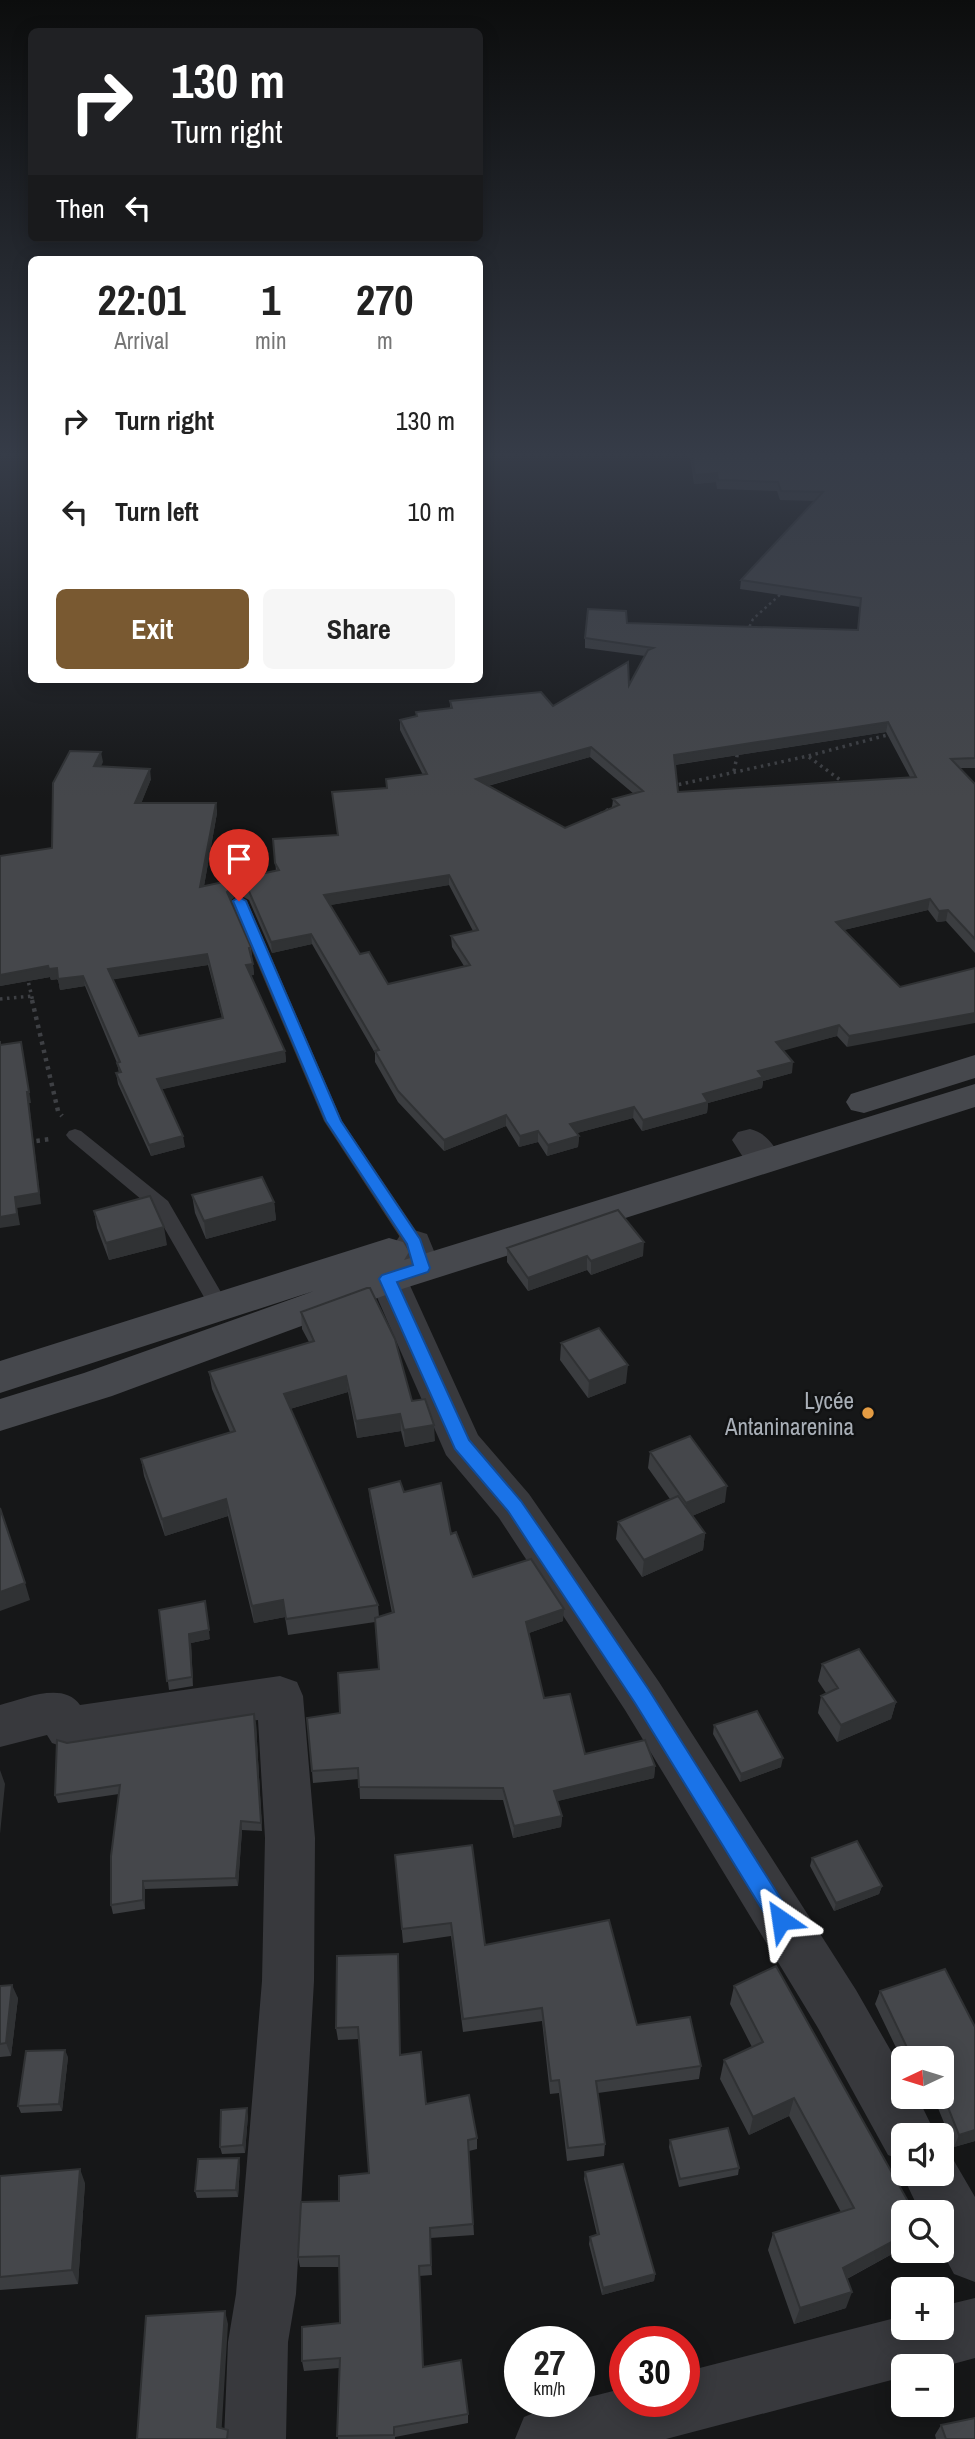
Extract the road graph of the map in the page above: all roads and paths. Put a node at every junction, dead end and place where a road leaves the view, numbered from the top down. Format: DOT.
graph roads {
  1 [pos="790,587"];
  2 [pos="743,639"];
  3 [pos="897,733"];
  4 [pos="739,747"];
  5 [pos="808,756"];
  6 [pos="734,771"];
  7 [pos="660,790"];
  8 [pos="853,791"];
  9 [pos="622,803"];
  10 [pos="598,815"];
  11 [pos="239,901"];
  12 [pos="26,972"];
  13 [pos="33,996"];
  14 [pos="0,999"];
  15 [pos="975,1066"];
  16 [pos="975,1095"];
  17 [pos="75,1135"];
  18 [pos="25,1143"];
  19 [pos="757,1150"];
  20 [pos="408,1263"];
  21 [pos="219,1306"];
  22 [pos="92,1367"];
  23 [pos="0,1377"];
  24 [pos="0,1415"];
  25 [pos="0,1726"];
  26 [pos="901,2123"];
  27 [pos="937,2186"];
  28 [pos="975,2252"];
  29 [pos="975,2328"];
  30 [pos="255,2439"];
  31 [pos="545,2439"];
  1 -- 2 [label="path"];
  3 -- 5 [label="path"];
  4 -- 6 [label="path"];
  5 -- 6 [label="path"];
  5 -- 8 [label="path"];
  6 -- 7 [label="path"];
  9 -- 10 [label="path"];
  11 -- 20 [label="lane"];
  12 -- 13 [label="path"];
  13 -- 14 [label="path"];
  13 -- 17 [label="path"];
  15 -- 19 [label="street"];
  16 -- 19 [label="street"];
  17 -- 18 [label="path"];
  17 -- 21 [label="lane"];
  19 -- 20 [label="street"];
  20 -- 21 [label="street"];
  20 -- 22 [label="street"];
  20 -- 26 [label="street"];
  21 -- 22 [label="street"];
  22 -- 23 [label="street"];
  22 -- 24 [label="street"];
  25 -- 30 [label="street"];
  27 -- 28 [label="street"];
  29 -- 31 [label="street"];
}
